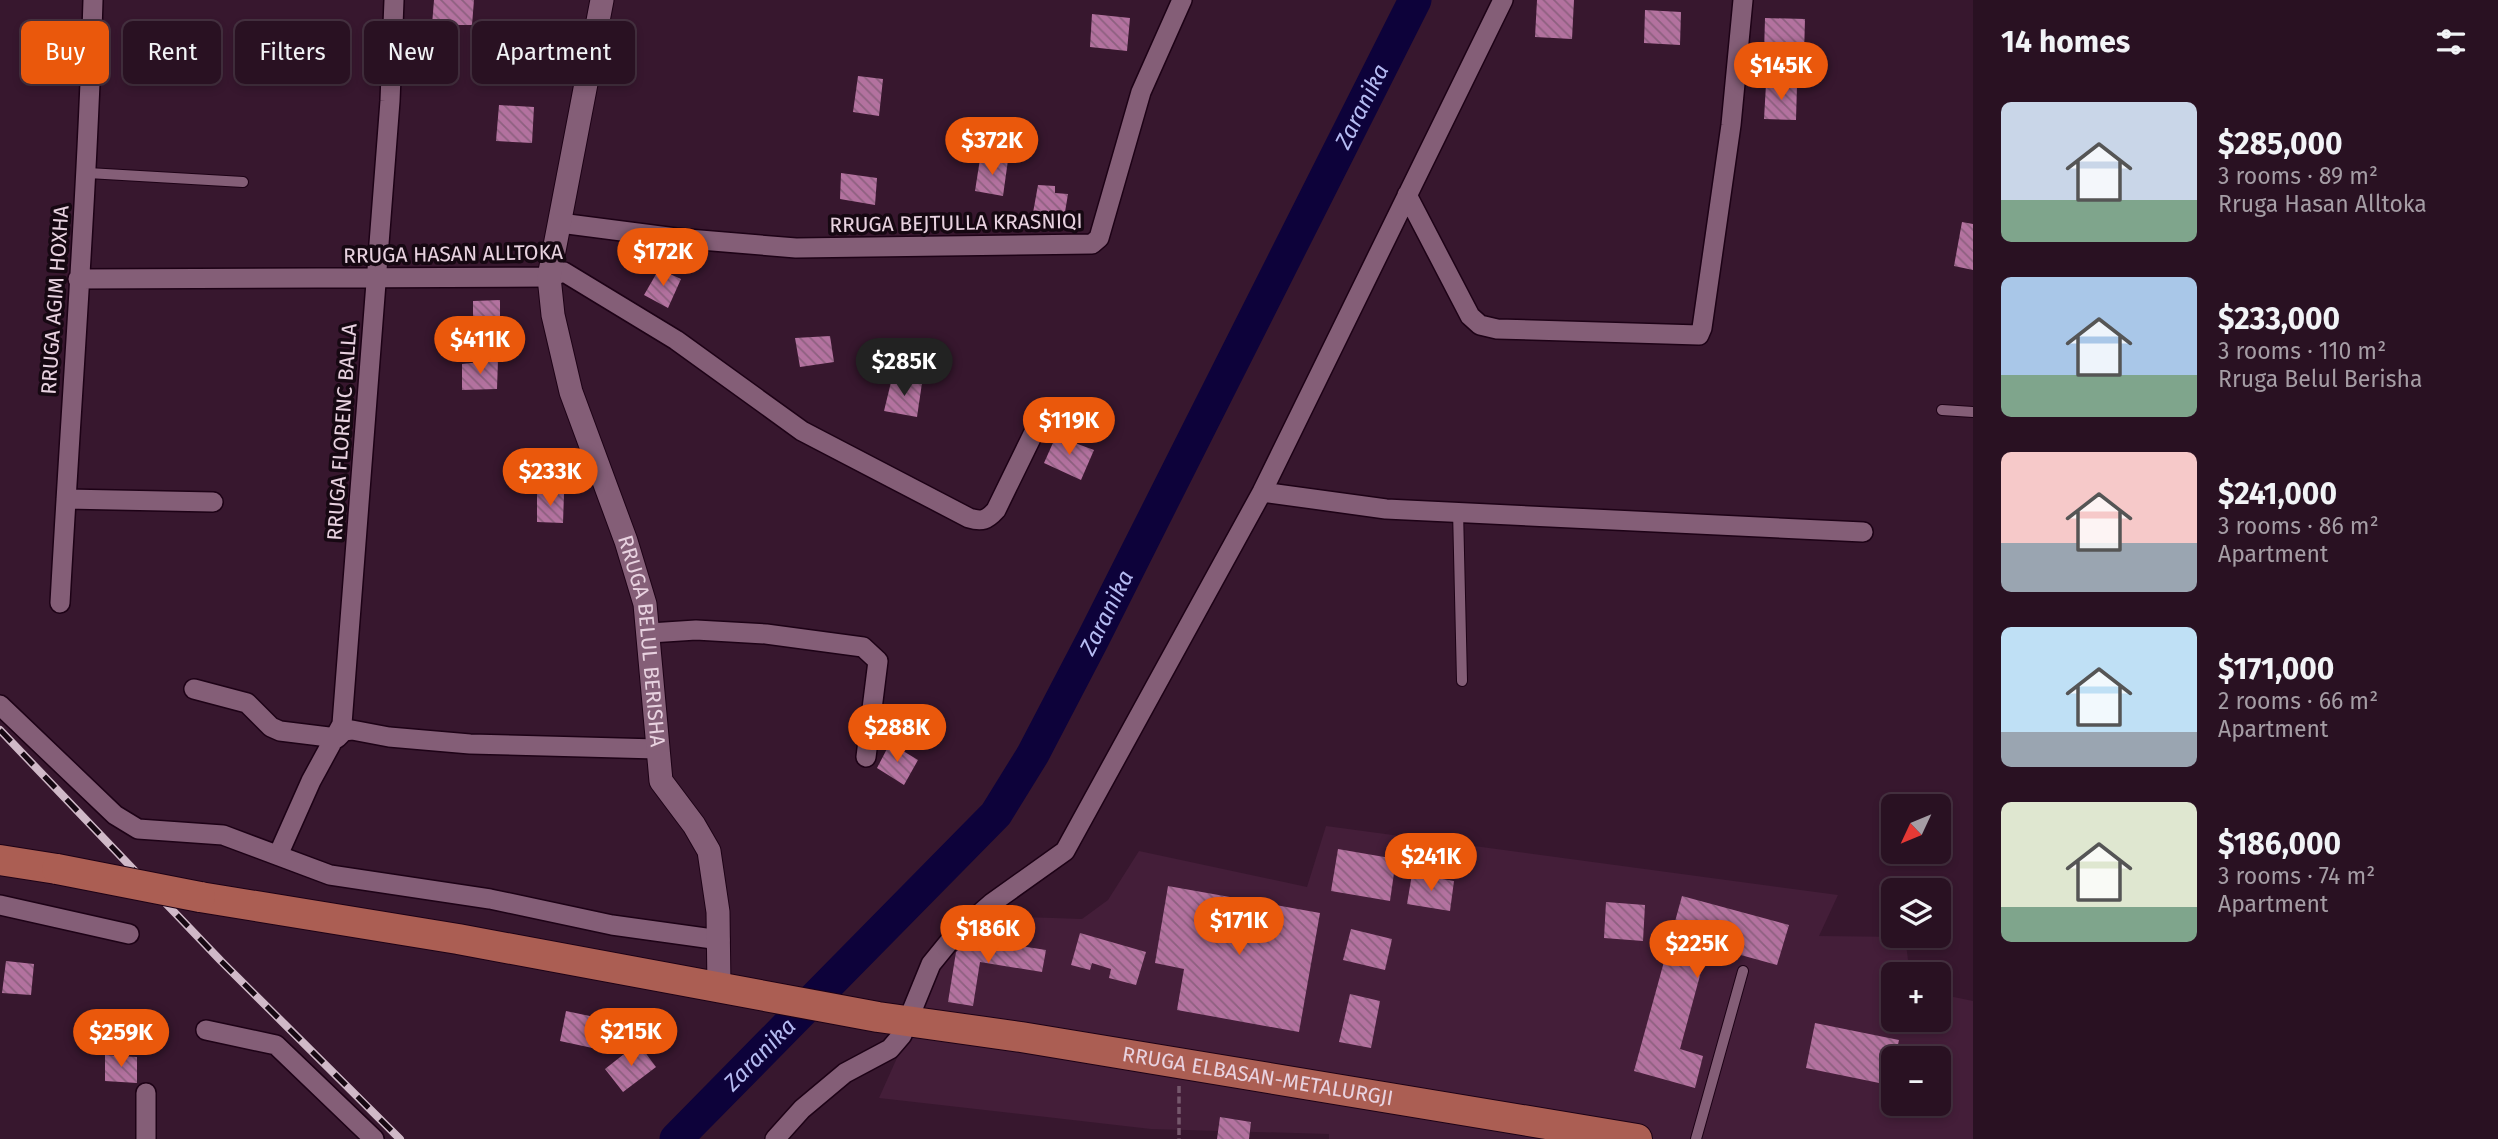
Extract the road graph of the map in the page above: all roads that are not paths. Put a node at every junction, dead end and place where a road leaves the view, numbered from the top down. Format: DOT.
graph roads {
  1 [pos="93,0"];
  2 [pos="394,0"];
  3 [pos="602,0"];
  4 [pos="1182,0"];
  5 [pos="1503,0"];
  6 [pos="1743,0"];
  7 [pos="88,173"];
  8 [pos="243,182"];
  9 [pos="1407,195"];
  10 [pos="560,223"];
  11 [pos="377,277"];
  12 [pos="550,277"];
  13 [pos="78,279"];
  14 [pos="1942,410"];
  15 [pos="1973,412"];
  16 [pos="1037,426"];
  17 [pos="1262,492"];
  18 [pos="66,499"];
  19 [pos="213,502"];
  20 [pos="1458,510"];
  21 [pos="1863,532"];
  22 [pos="60,603"];
  23 [pos="650,633"];
  24 [pos="1462,681"];
  25 [pos="194,689"];
  26 [pos="0,705"];
  27 [pos="337,738"];
  28 [pos="657,749"];
  29 [pos="866,757"];
  30 [pos="279,853"];
  31 [pos="0,860"];
  32 [pos="0,905"];
  33 [pos="129,934"];
  34 [pos="720,940"];
  35 [pos="1743,971"];
  36 [pos="731,990"];
  37 [pos="907,1021"];
  38 [pos="206,1030"];
  39 [pos="146,1093"];
  40 [pos="146,1139"];
  41 [pos="374,1139"];
  42 [pos="775,1139"];
  43 [pos="1637,1139"];
  44 [pos="1696,1139"];
  1 -- 7 [label="street, RRUGA AGIM HOXHA"];
  2 -- 11 [label="street, RRUGA FLORENC BALLA"];
  3 -- 10 [label="street, RRUGA BELUL BERISHA"];
  4 -- 10 [label="street, RRUGA BEJTULLA KRASNIQI"];
  5 -- 9 [label="street"];
  6 -- 9 [label="street"];
  7 -- 8 [label="lane"];
  7 -- 13 [label="street, RRUGA AGIM HOXHA"];
  9 -- 17 [label="street"];
  10 -- 12 [label="street, RRUGA BELUL BERISHA"];
  11 -- 12 [label="street, RRUGA HASAN ALLTOKA"];
  11 -- 13 [label="street, RRUGA HASAN ALLTOKA"];
  11 -- 27 [label="street, RRUGA FLORENC BALLA"];
  12 -- 16 [label="street, RRUGA HASAN ALLTOKA"];
  12 -- 23 [label="street, RRUGA BELUL BERISHA"];
  13 -- 18 [label="street, RRUGA AGIM HOXHA"];
  14 -- 15 [label="lane"];
  17 -- 20 [label="street"];
  17 -- 37 [label="street"];
  18 -- 19 [label="street"];
  18 -- 22 [label="street, RRUGA AGIM HOXHA"];
  20 -- 21 [label="street"];
  20 -- 24 [label="lane"];
  23 -- 28 [label="street, RRUGA BELUL BERISHA"];
  23 -- 29 [label="street"];
  25 -- 27 [label="street"];
  26 -- 30 [label="street"];
  27 -- 28 [label="street"];
  27 -- 30 [label="street, RRUGA FLORENC BALLA"];
  28 -- 34 [label="street, RRUGA BELUL BERISHA"];
  30 -- 34 [label="street"];
  31 -- 36 [label="main road, bridge"];
  32 -- 33 [label="street"];
  34 -- 36 [label="street, RRUGA BELUL BERISHA"];
  35 -- 44 [label="lane"];
  36 -- 37 [label="main road, RRUGA ELBASAN-METALURGJI"];
  37 -- 42 [label="street"];
  37 -- 43 [label="main road, RRUGA ELBASAN-METALURGJI"];
  38 -- 41 [label="street"];
  39 -- 40 [label="street"];
}
